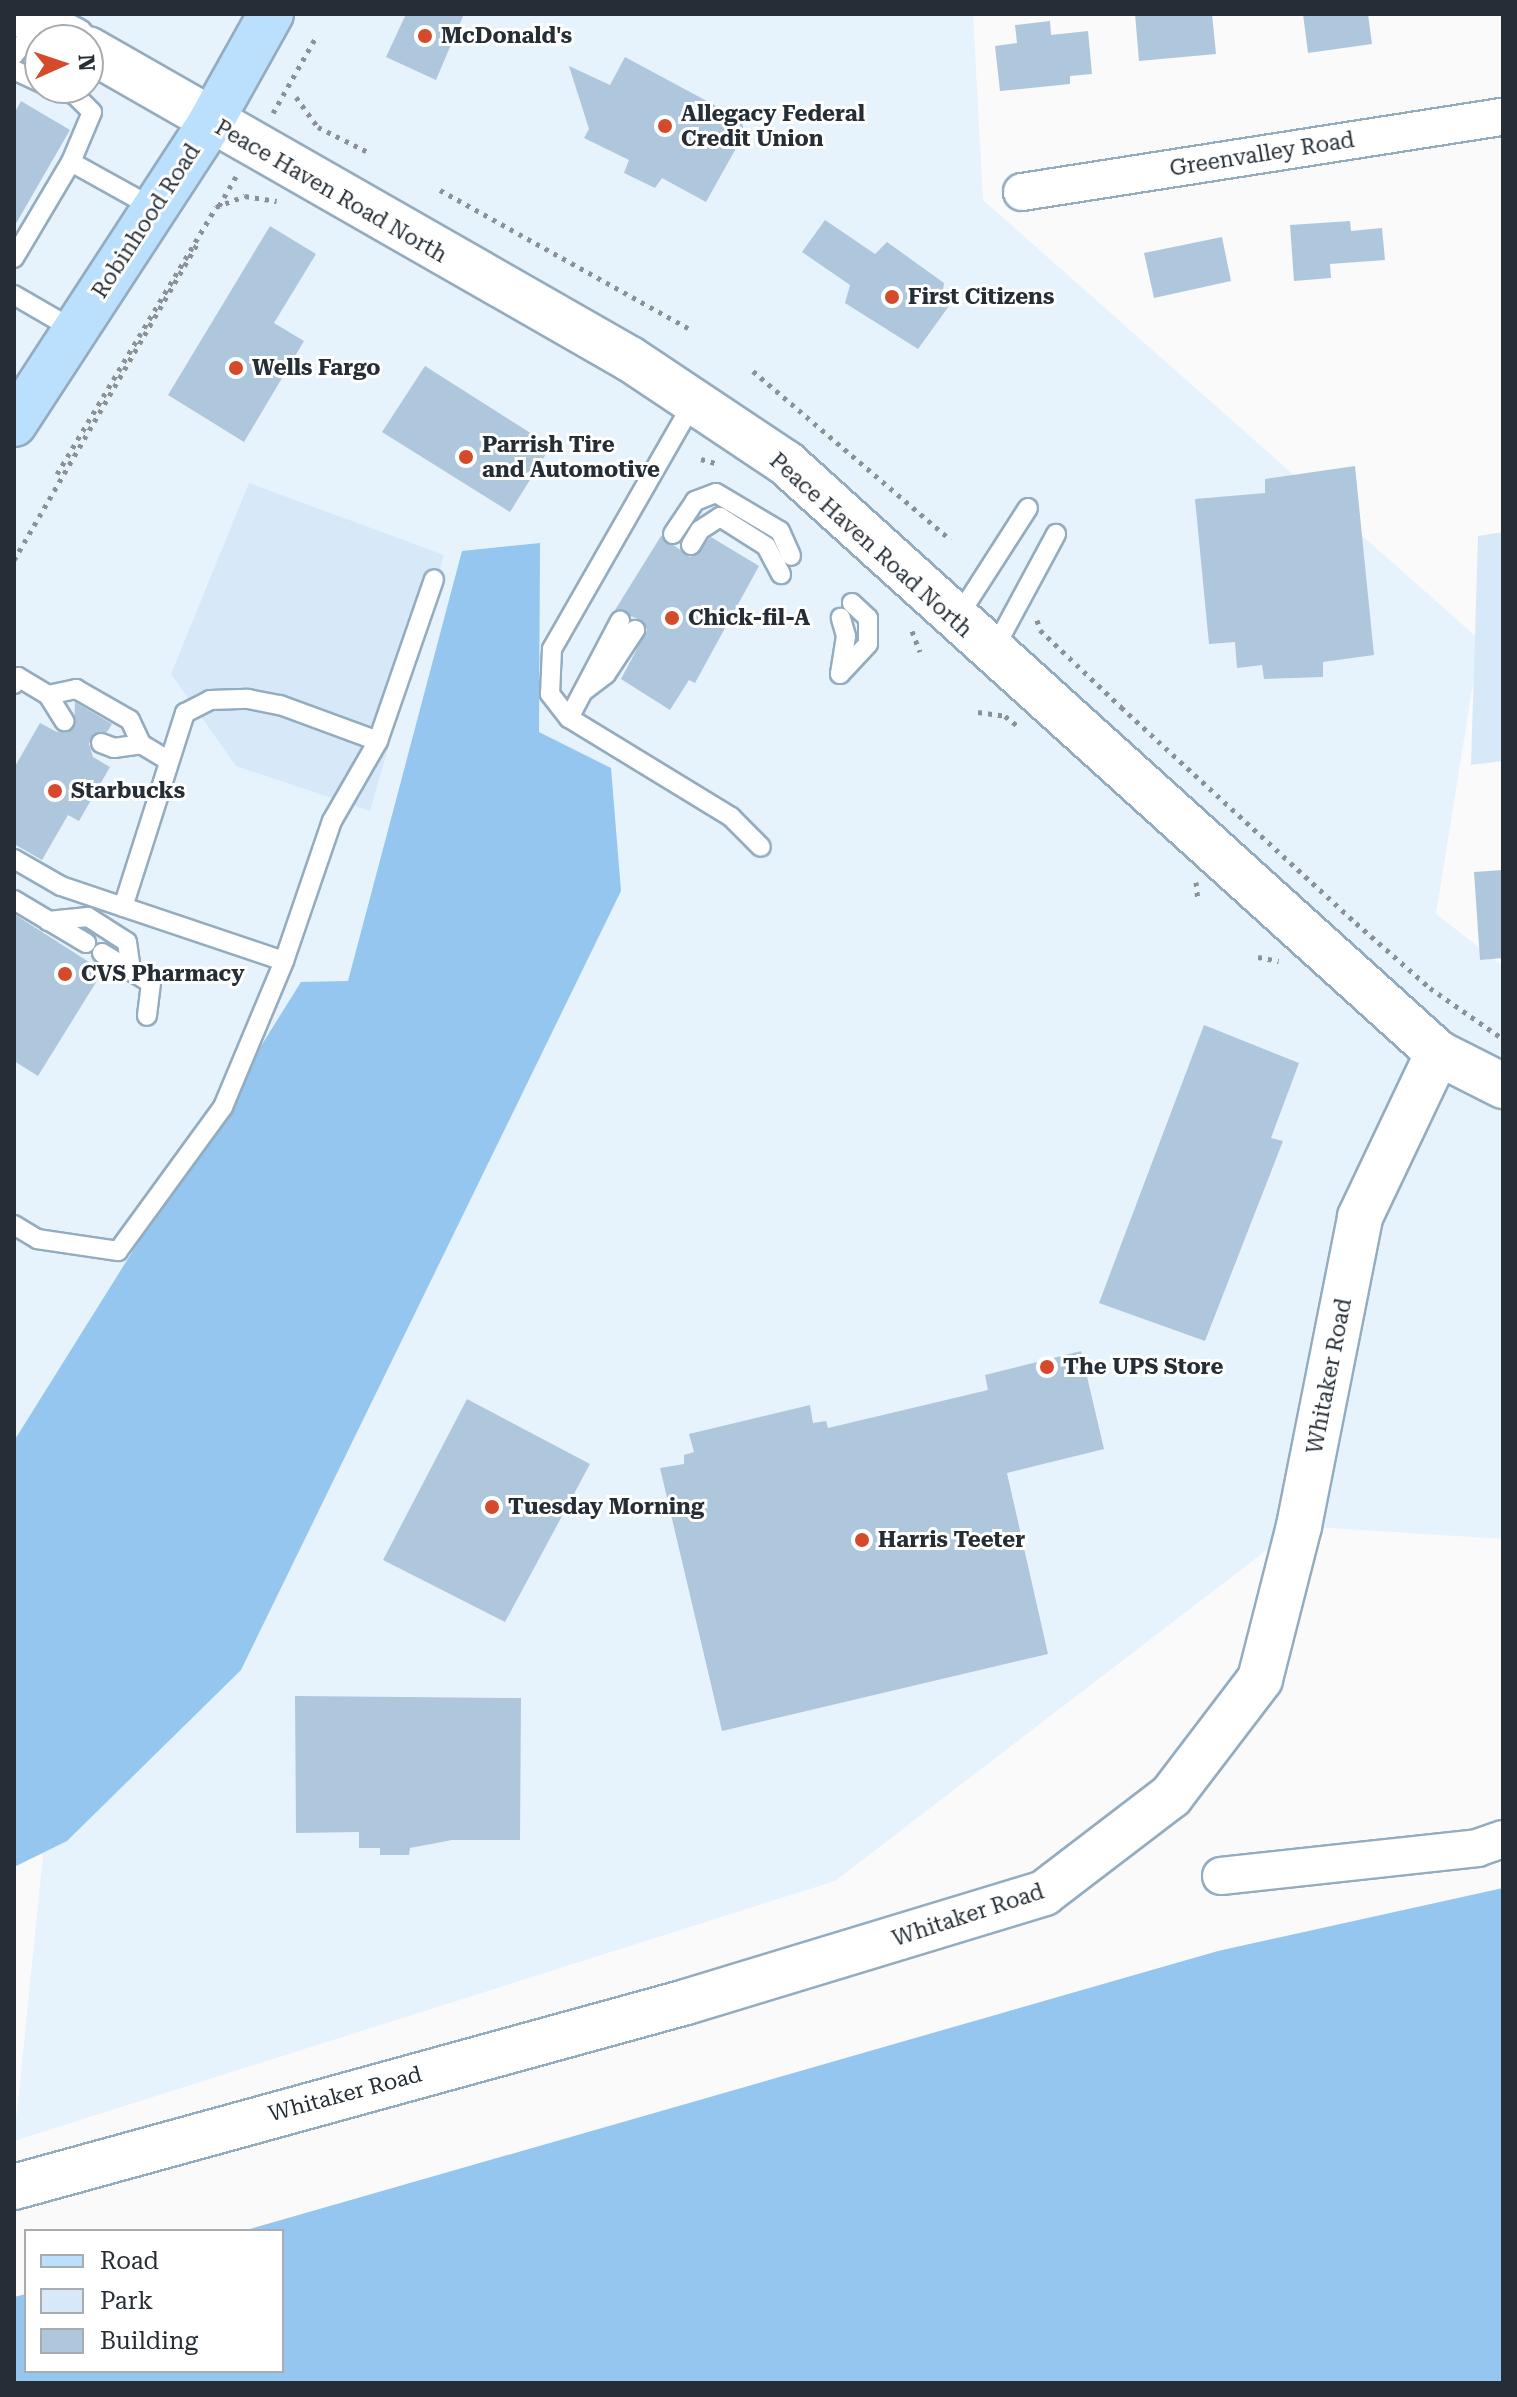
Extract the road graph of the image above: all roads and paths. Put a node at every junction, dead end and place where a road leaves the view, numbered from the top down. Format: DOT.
graph roads {
  1 [pos="271,14"];
  2 [pos="316,37"];
  3 [pos="104,73"];
  4 [pos="296,97"];
  5 [pos="88,104"];
  6 [pos="1503,117"];
  7 [pos="269,120"];
  8 [pos="210,123"];
  9 [pos="370,153"];
  10 [pos="245,161"];
  11 [pos="71,162"];
  12 [pos="440,190"];
  13 [pos="1022,192"];
  14 [pos="152,207"];
  15 [pos="288,208"];
  16 [pos="14,258"];
  17 [pos="14,295"];
  18 [pos="688,328"];
  19 [pos="76,331"];
  20 [pos="753,371"];
  21 [pos="694,401"];
  22 [pos="14,424"];
  23 [pos="57,474"];
  24 [pos="1028,508"];
  25 [pos="673,534"];
  26 [pos="1056,534"];
  27 [pos="951,540"];
  28 [pos="691,545"];
  29 [pos="791,556"];
  30 [pos="14,560"];
  31 [pos="781,574"];
  32 [pos="434,579"];
  33 [pos="846,610"];
  34 [pos="1036,617"];
  35 [pos="955,621"];
  36 [pos="627,625"];
  37 [pos="991,653"];
  38 [pos="16,680"];
  39 [pos="48,695"];
  40 [pos="569,718"];
  41 [pos="64,721"];
  42 [pos="378,741"];
  43 [pos="101,743"];
  44 [pos="141,744"];
  45 [pos="168,760"];
  46 [pos="761,847"];
  47 [pos="14,859"];
  48 [pos="14,900"];
  49 [pos="123,907"];
  50 [pos="48,921"];
  51 [pos="86,943"];
  52 [pos="102,953"];
  53 [pos="1258,957"];
  54 [pos="284,961"];
  55 [pos="1286,962"];
  56 [pos="131,969"];
  57 [pos="147,1016"];
  58 [pos="1503,1039"];
  59 [pos="1438,1053"];
  60 [pos="1503,1086"];
  61 [pos="14,1225"];
  62 [pos="1503,1839"];
  63 [pos="1221,1876"];
  64 [pos="14,2187"];
  1 -- 8 [label="main road, Robinhood Road"];
  2 -- 7 [label="path"];
  3 -- 8 [label="street, Peace Haven Road North"];
  4 -- 9 [label="path"];
  5 -- 11 [label="lane"];
  6 -- 13 [label="street, Greenvalley Road"];
  8 -- 14 [label="main road, Robinhood Road"];
  8 -- 21 [label="street, Peace Haven Road North"];
  10 -- 30 [label="path"];
  11 -- 14 [label="lane"];
  11 -- 16 [label="lane"];
  12 -- 18 [label="path"];
  14 -- 19 [label="main road, Robinhood Road"];
  15 -- 23 [label="path"];
  17 -- 19 [label="lane"];
  19 -- 22 [label="main road, Robinhood Road"];
  20 -- 27 [label="path"];
  21 -- 35 [label="street, Peace Haven Road North"];
  21 -- 40 [label="lane"];
  24 -- 35 [label="lane"];
  25 -- 29 [label="lane"];
  26 -- 37 [label="lane"];
  28 -- 31 [label="lane"];
  32 -- 42 [label="lane"];
  33 -- 33 [label="lane"];
  34 -- 58 [label="path"];
  35 -- 37 [label="street, Peace Haven Road North"];
  36 -- 40 [label="lane"];
  37 -- 59 [label="street, Peace Haven Road North"];
  38 -- 39 [label="lane"];
  39 -- 41 [label="lane"];
  39 -- 44 [label="lane"];
  40 -- 46 [label="lane"];
  42 -- 45 [label="lane"];
  42 -- 54 [label="lane"];
  43 -- 44 [label="lane"];
  44 -- 45 [label="lane"];
  45 -- 49 [label="lane"];
  47 -- 49 [label="lane"];
  48 -- 50 [label="lane"];
  49 -- 54 [label="lane"];
  50 -- 51 [label="lane"];
  50 -- 56 [label="lane"];
  52 -- 56 [label="lane"];
  53 -- 55 [label="path"];
  54 -- 61 [label="lane"];
  56 -- 57 [label="lane"];
  59 -- 60 [label="street, Peace Haven Road North"];
  59 -- 64 [label="street, Whitaker Road"];
  62 -- 63 [label="street"];
}
